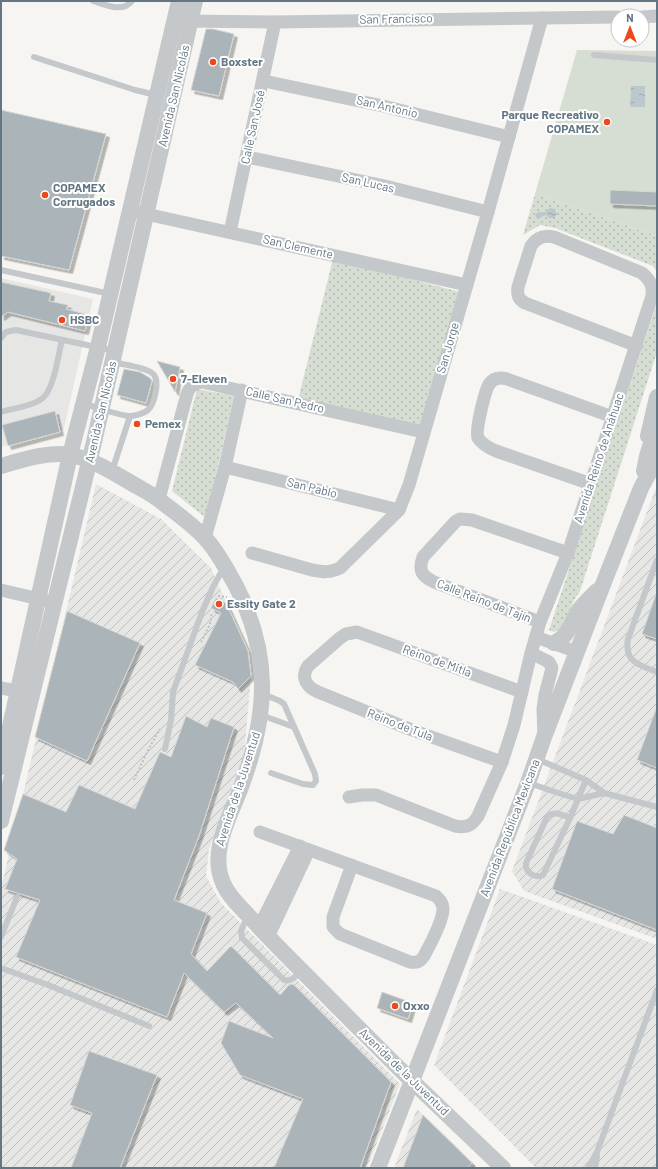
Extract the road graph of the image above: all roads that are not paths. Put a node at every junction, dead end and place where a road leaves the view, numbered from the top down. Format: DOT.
graph roads {
  1 [pos="93,1"];
  2 [pos="132,1"];
  3 [pos="179,1"];
  4 [pos="195,1"];
  5 [pos="610,17"];
  6 [pos="542,18"];
  7 [pos="183,21"];
  8 [pos="275,22"];
  9 [pos="594,55"];
  10 [pos="34,57"];
  11 [pos="657,60"];
  12 [pos="264,80"];
  13 [pos="165,97"];
  14 [pos="509,137"];
  15 [pos="247,157"];
  16 [pos="130,210"];
  17 [pos="488,212"];
  18 [pos="147,214"];
  19 [pos="230,232"];
  20 [pos="1,270"];
  21 [pos="467,285"];
  22 [pos="119,296"];
  23 [pos="1,338"];
  24 [pos="62,340"];
  25 [pos="637,346"];
  26 [pos="98,347"];
  27 [pos="114,356"];
  28 [pos="242,390"];
  29 [pos="657,397"];
  30 [pos="83,403"];
  31 [pos="102,408"];
  32 [pos="1,412"];
  33 [pos="130,416"];
  34 [pos="613,417"];
  35 [pos="657,427"];
  36 [pos="423,432"];
  37 [pos="70,455"];
  38 [pos="654,458"];
  39 [pos="90,462"];
  40 [pos="1,466"];
  41 [pos="225,467"];
  42 [pos="112,472"];
  43 [pos="591,484"];
  44 [pos="159,499"];
  45 [pos="399,510"];
  46 [pos="205,538"];
  47 [pos="252,553"];
  48 [pos="568,553"];
  49 [pos="657,560"];
  50 [pos="225,566"];
  51 [pos="602,587"];
  52 [pos="1,590"];
  53 [pos="39,599"];
  54 [pos="56,602"];
  55 [pos="540,622"];
  56 [pos="536,637"];
  57 [pos="554,643"];
  58 [pos="577,652"];
  59 [pos="531,653"];
  60 [pos="657,672"];
  61 [pos="304,680"];
  62 [pos="1,688"];
  63 [pos="522,692"];
  64 [pos="25,693"];
  65 [pos="262,694"];
  66 [pos="260,715"];
  67 [pos="294,727"];
  68 [pos="544,737"];
  69 [pos="165,749"];
  70 [pos="537,758"];
  71 [pos="502,762"];
  72 [pos="1,767"];
  73 [pos="270,772"];
  74 [pos="586,780"];
  75 [pos="528,782"];
  76 [pos="5,787"];
  77 [pos="604,793"];
  78 [pos="349,797"];
  79 [pos="578,799"];
  80 [pos="657,807"];
  81 [pos="570,818"];
  82 [pos="1,821"];
  83 [pos="260,832"];
  84 [pos="305,848"];
  85 [pos="352,865"];
  86 [pos="17,896"];
  87 [pos="258,927"];
  88 [pos="1,937"];
  89 [pos="1,968"];
  90 [pos="301,970"];
  91 [pos="657,990"];
  92 [pos="149,1026"];
  93 [pos="412,1081"];
  94 [pos="597,1152"];
  95 [pos="378,1168"];
  96 [pos="503,1168"];
  97 [pos="588,1168"];
  98 [pos="595,1168"];
  1 -- 2 [label="lane"];
  3 -- 7 [label="street, Avenida San Nicolás"];
  4 -- 7 [label="street, Avenida San Nicolás"];
  5 -- 6 [label="street, San Francisco"];
  6 -- 8 [label="street, San Francisco"];
  6 -- 14 [label="street, San Jorge"];
  7 -- 8 [label="street, San Francisco"];
  7 -- 13 [label="street, Avenida San Nicolás"];
  8 -- 12 [label="street, Calle San José"];
  9 -- 11 [label="lane"];
  10 -- 13 [label="lane"];
  12 -- 14 [label="street, San Antonio"];
  12 -- 15 [label="street, Calle San José"];
  13 -- 16 [label="street, Avenida San Nicolás"];
  13 -- 18 [label="street, Avenida San Nicolás"];
  14 -- 17 [label="street, San Jorge"];
  15 -- 17 [label="street, San Lucas"];
  15 -- 19 [label="street, Calle San José"];
  16 -- 18 [label="street, San Clemente"];
  16 -- 22 [label="street, Avenida San Nicolás"];
  17 -- 21 [label="street, San Jorge"];
  18 -- 19 [label="street, San Clemente"];
  18 -- 22 [label="street, Avenida San Nicolás"];
  19 -- 21 [label="street, San Clemente"];
  20 -- 22 [label="lane"];
  21 -- 36 [label="street, San Jorge"];
  22 -- 26 [label="street, Avenida San Nicolás"];
  22 -- 27 [label="street, Avenida San Nicolás"];
  23 -- 24 [label="lane"];
  24 -- 26 [label="lane"];
  24 -- 32 [label="lane"];
  25 -- 25 [label="street, Avenida Reino de Anáhuac"];
  25 -- 34 [label="street, Avenida Reino de Anáhuac"];
  26 -- 27 [label="lane"];
  26 -- 30 [label="street, Avenida San Nicolás"];
  27 -- 31 [label="street, Avenida San Nicolás"];
  27 -- 33 [label="lane"];
  28 -- 36 [label="street, Calle San Pedro"];
  28 -- 41 [label="street"];
  28 -- 44 [label="street, Calle San Pedro"];
  29 -- 38 [label="street, Avenida República Mexicana"];
  30 -- 31 [label="lane"];
  30 -- 37 [label="street, Avenida San Nicolás"];
  31 -- 33 [label="lane"];
  31 -- 39 [label="street, Avenida San Nicolás"];
  33 -- 42 [label="lane"];
  34 -- 43 [label="street, Avenida Reino de Anáhuac"];
  34 -- 43 [label="street"];
  35 -- 38 [label="street, Avenida República Mexicana"];
  36 -- 45 [label="street, San Jorge"];
  37 -- 39 [label="street, Avenida de la Juventud"];
  37 -- 40 [label="street, Avenida de la Juventud"];
  37 -- 53 [label="street, Avenida San Nicolás"];
  38 -- 51 [label="street, Avenida República Mexicana"];
  39 -- 42 [label="street, Avenida de la Juventud"];
  39 -- 54 [label="street, Avenida San Nicolás"];
  41 -- 45 [label="street, San Pablo"];
  41 -- 46 [label="street"];
  42 -- 44 [label="street, Avenida de la Juventud"];
  43 -- 48 [label="street, Avenida Reino de Anáhuac"];
  44 -- 46 [label="street, Avenida de la Juventud"];
  45 -- 47 [label="street, San Jorge"];
  46 -- 50 [label="street, Avenida de la Juventud"];
  48 -- 55 [label="street, Avenida Reino de Anáhuac"];
  48 -- 55 [label="street, Calle Reino de Tajín"];
  49 -- 60 [label="lane"];
  50 -- 65 [label="street, Avenida de la Juventud"];
  50 -- 69 [label="lane"];
  51 -- 57 [label="street"];
  51 -- 58 [label="street, Avenida República Mexicana"];
  52 -- 53 [label="street"];
  53 -- 54 [label="street"];
  53 -- 64 [label="street, Avenida San Nicolás"];
  54 -- 64 [label="street, Avenida San Nicolás"];
  55 -- 56 [label="street, Avenida Reino de Anáhuac"];
  56 -- 57 [label="street"];
  56 -- 59 [label="street, Avenida Reino de Anáhuac"];
  57 -- 58 [label="street"];
  58 -- 68 [label="street, Avenida República Mexicana"];
  59 -- 63 [label="street, Avenida Reino de Anáhuac"];
  59 -- 68 [label="street"];
  61 -- 63 [label="street, Reino de Mitla"];
  61 -- 71 [label="street, Reino de Tula"];
  62 -- 64 [label="street"];
  63 -- 71 [label="street, Avenida Reino de Anáhuac"];
  64 -- 72 [label="street, Avenida San Nicolás"];
  64 -- 76 [label="street, Avenida San Nicolás"];
  65 -- 66 [label="street, Avenida de la Juventud"];
  65 -- 67 [label="lane"];
  66 -- 67 [label="lane"];
  66 -- 87 [label="street, Avenida de la Juventud"];
  67 -- 73 [label="lane"];
  68 -- 70 [label="street, Avenida República Mexicana"];
  70 -- 74 [label="lane"];
  70 -- 75 [label="street, Avenida República Mexicana"];
  71 -- 78 [label="street, Avenida Reino de Anáhuac"];
  74 -- 77 [label="lane"];
  74 -- 79 [label="lane"];
  75 -- 79 [label="lane"];
  75 -- 93 [label="street, Avenida República Mexicana"];
  76 -- 82 [label="street, Avenida San Nicolás"];
  77 -- 79 [label="lane"];
  77 -- 80 [label="lane"];
  79 -- 81 [label="lane"];
  81 -- 81 [label="lane"];
  83 -- 84 [label="street"];
  84 -- 85 [label="street"];
  84 -- 87 [label="street"];
  85 -- 85 [label="street"];
  86 -- 88 [label="lane"];
  87 -- 90 [label="street, Avenida de la Juventud"];
  87 -- 90 [label="lane"];
  89 -- 92 [label="lane"];
  90 -- 93 [label="street, Avenida de la Juventud"];
  91 -- 94 [label="lane"];
  93 -- 95 [label="street, Avenida República Mexicana"];
  93 -- 96 [label="street, Avenida de la Juventud"];
  94 -- 97 [label="lane"];
  94 -- 98 [label="lane"];
}
